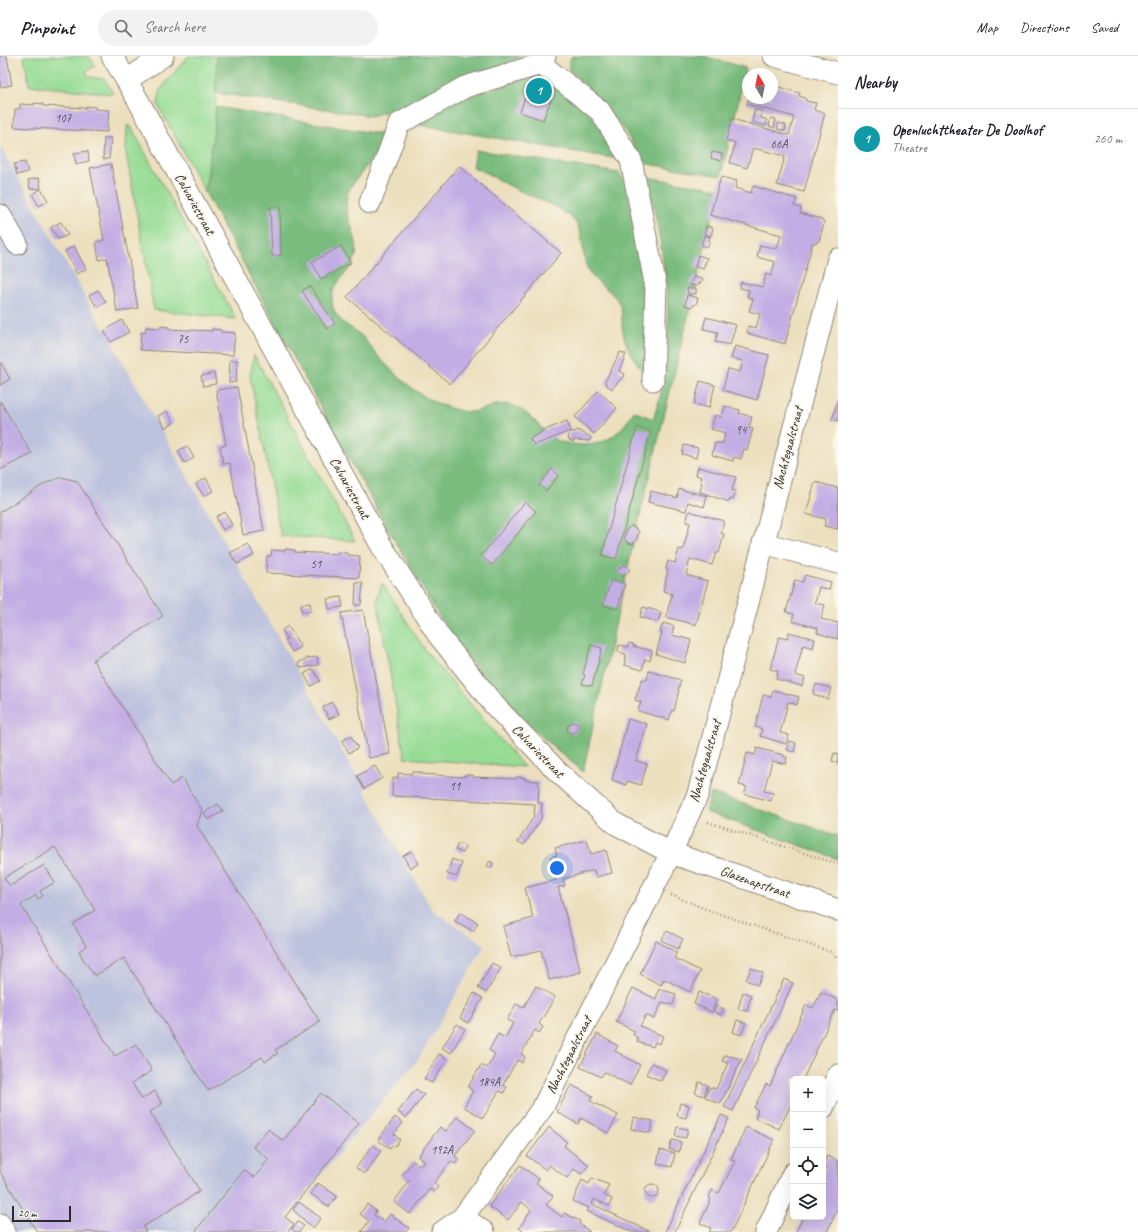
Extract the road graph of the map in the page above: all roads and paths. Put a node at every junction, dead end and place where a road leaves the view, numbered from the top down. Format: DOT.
graph roads {
  1 [pos="112,56"];
  2 [pos="163,56"];
  3 [pos="774,56"];
  4 [pos="543,60"];
  5 [pos="838,73"];
  6 [pos="127,80"];
  7 [pos="370,203"];
  8 [pos="0,216"];
  9 [pos="17,244"];
  10 [pos="838,259"];
  11 [pos="653,380"];
  12 [pos="763,543"];
  13 [pos="838,563"];
  14 [pos="683,826"];
  15 [pos="671,853"];
  16 [pos="838,864"];
  17 [pos="654,888"];
  18 [pos="838,910"];
  19 [pos="838,960"];
  20 [pos="838,1075"];
  21 [pos="826,1101"];
  22 [pos="790,1179"];
  23 [pos="463,1217"];
  24 [pos="0,1224"];
  25 [pos="5,1232"];
  26 [pos="442,1232"];
  27 [pos="484,1232"];
  28 [pos="766,1232"];
  1 -- 6 [label="street, Calvariestraat"];
  2 -- 6 [label="street"];
  3 -- 5 [label="street"];
  4 -- 7 [label="street"];
  4 -- 11 [label="street"];
  6 -- 15 [label="street, Calvariestraat"];
  8 -- 9 [label="street"];
  10 -- 12 [label="street, Nachtegaalstraat"];
  12 -- 13 [label="street"];
  12 -- 14 [label="street, Nachtegaalstraat"];
  14 -- 15 [label="street, Nachtegaalstraat"];
  14 -- 16 [label="path"];
  15 -- 17 [label="street, Nachtegaalstraat"];
  15 -- 18 [label="street, Glazenapstraat"];
  17 -- 19 [label="path"];
  17 -- 23 [label="street, Nachtegaalstraat"];
  20 -- 21 [label="street"];
  22 -- 28 [label="street"];
  23 -- 26 [label="street, Nachtegaalstraat"];
  23 -- 27 [label="street"];
  24 -- 25 [label="street"];
}
